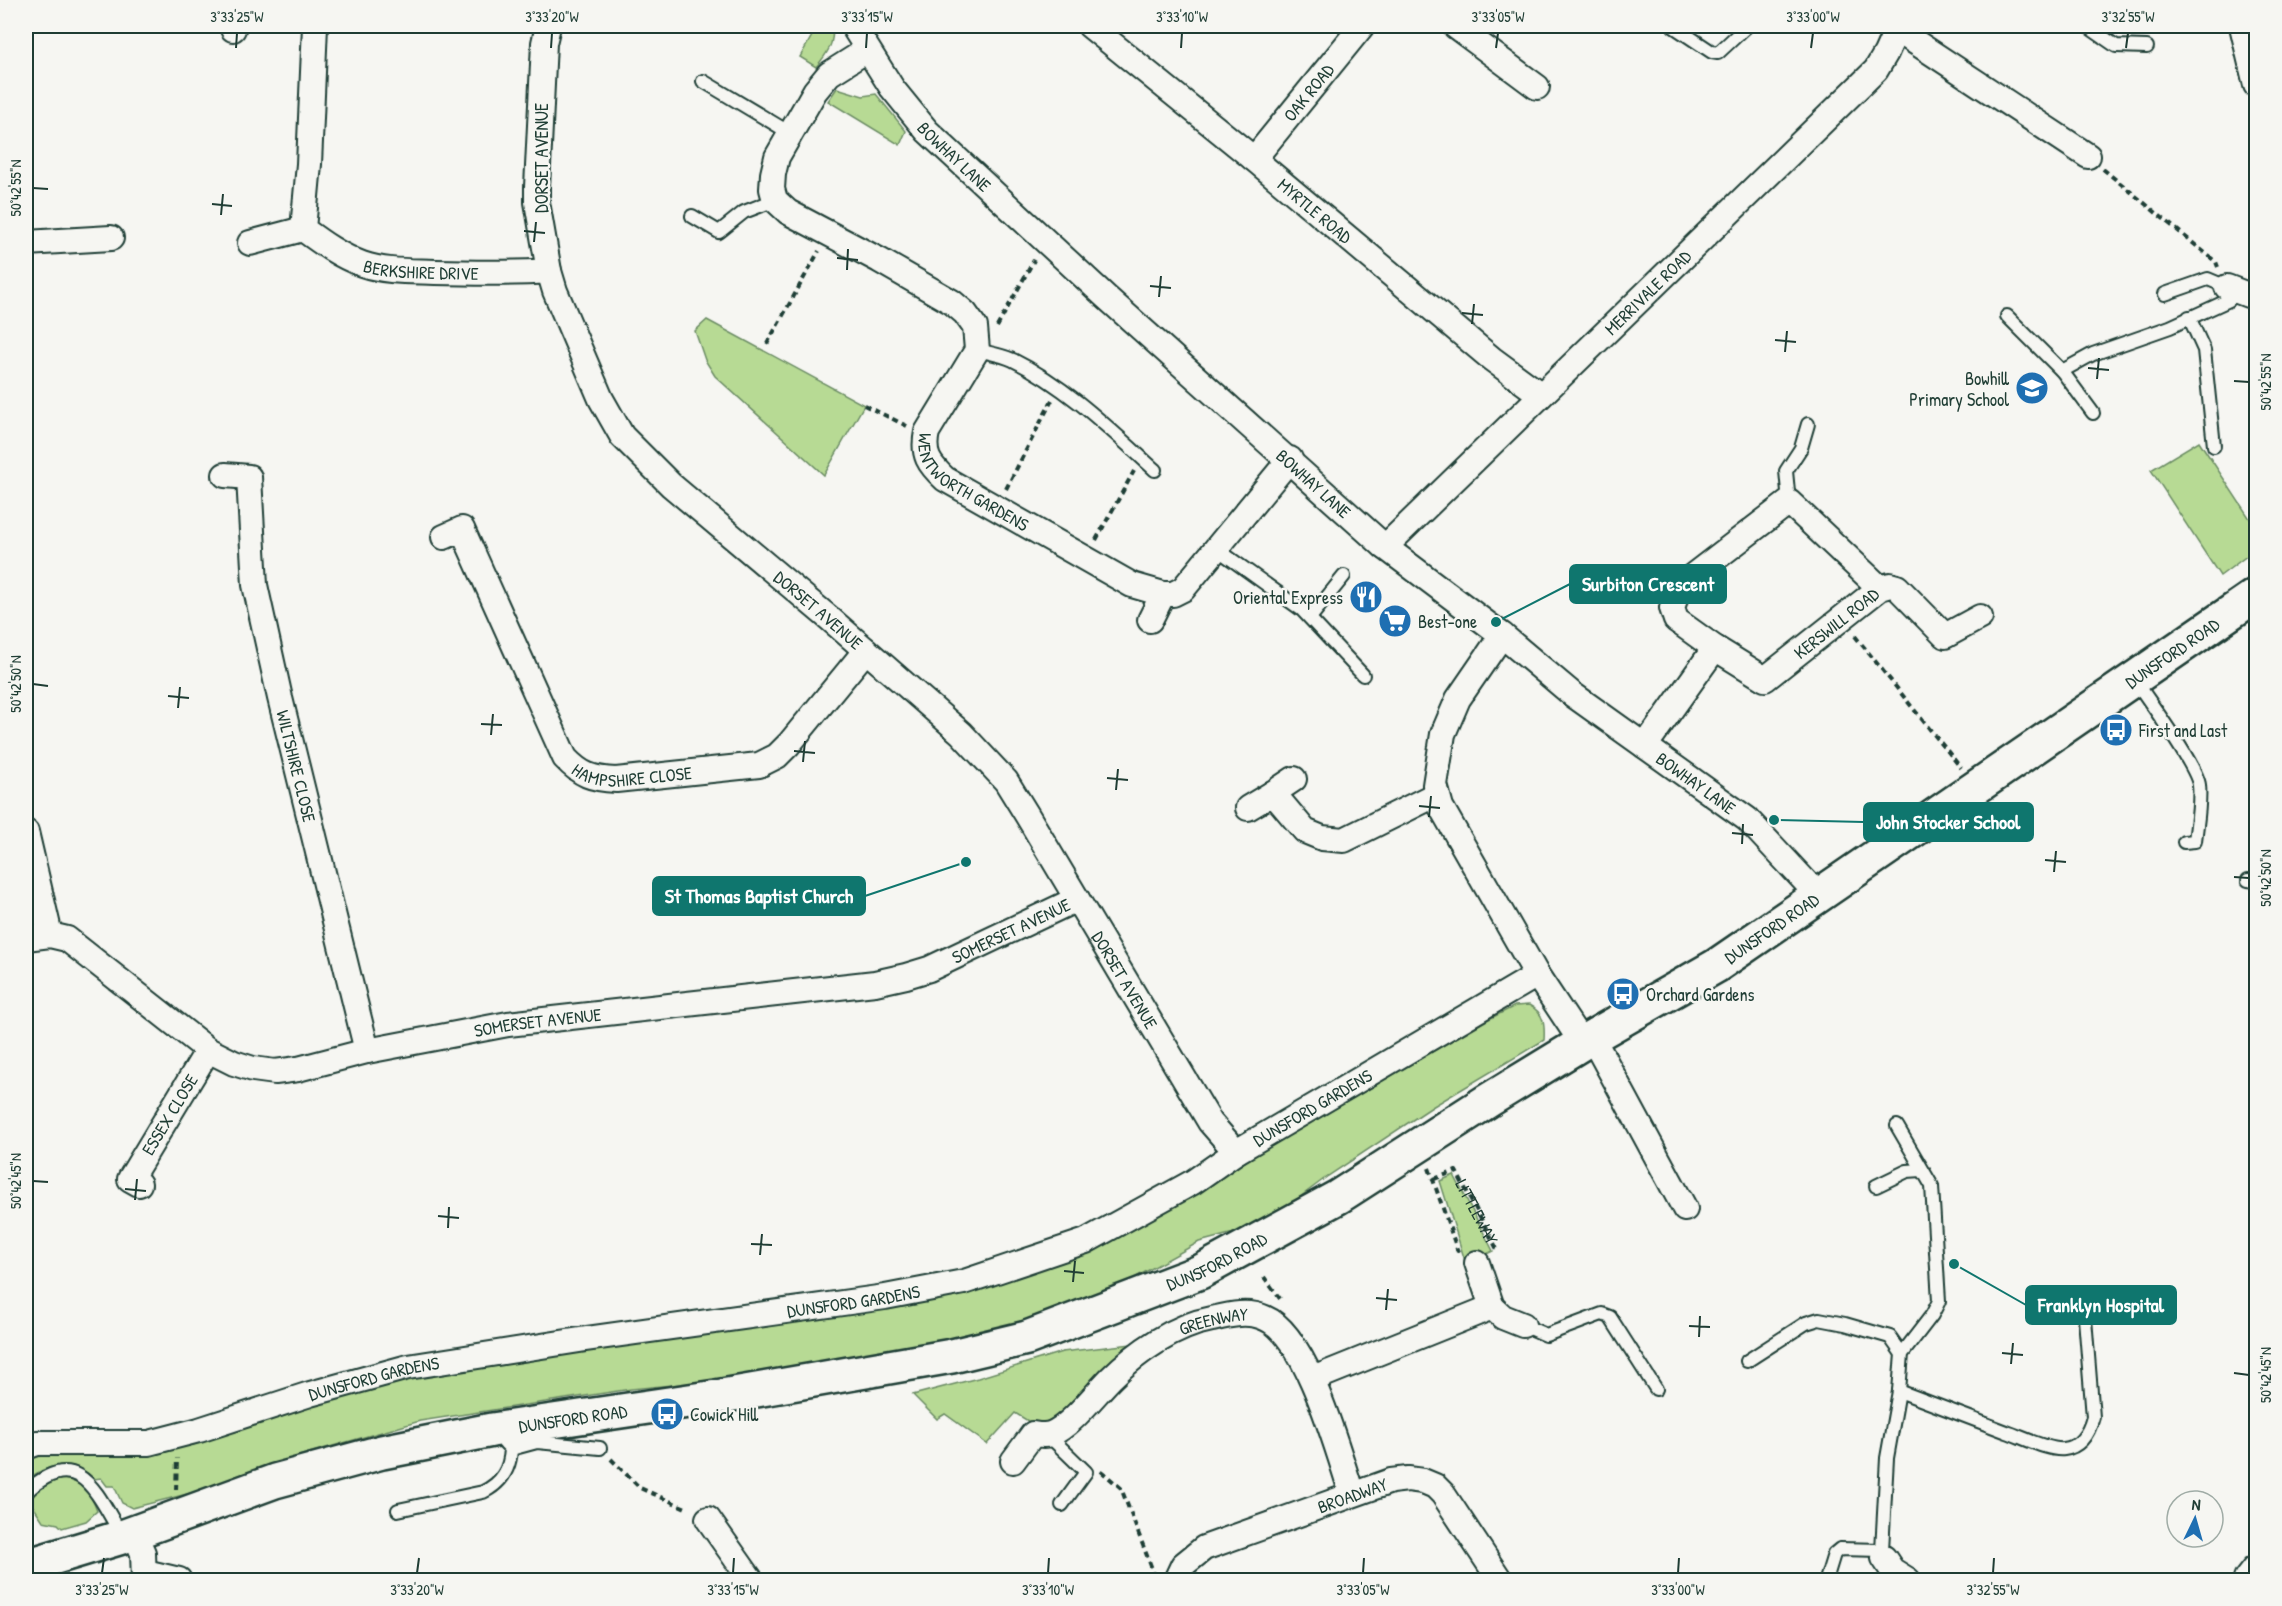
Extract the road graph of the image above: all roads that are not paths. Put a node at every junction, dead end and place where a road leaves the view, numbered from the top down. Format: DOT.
graph roads {
  1 [pos="315,26"];
  2 [pos="548,26"];
  3 [pos="853,26"];
  4 [pos="1090,26"];
  5 [pos="1362,26"];
  6 [pos="1455,26"];
  7 [pos="1673,26"];
  8 [pos="1747,26"];
  9 [pos="2087,26"];
  10 [pos="2242,26"];
  11 [pos="1896,27"];
  12 [pos="2147,47"];
  13 [pos="867,50"];
  14 [pos="703,81"];
  15 [pos="2256,85"];
  16 [pos="1537,87"];
  17 [pos="790,134"];
  18 [pos="2088,156"];
  19 [pos="1254,159"];
  20 [pos="776,200"];
  21 [pos="692,216"];
  22 [pos="303,229"];
  23 [pos="111,238"];
  24 [pos="26,243"];
  25 [pos="250,243"];
  26 [pos="549,271"];
  27 [pos="2240,291"];
  28 [pos="2165,294"];
  29 [pos="2007,316"];
  30 [pos="2189,317"];
  31 [pos="981,350"];
  32 [pos="2062,371"];
  33 [pos="1541,395"];
  34 [pos="2093,412"];
  35 [pos="1808,424"];
  36 [pos="2214,446"];
  37 [pos="1290,459"];
  38 [pos="1155,470"];
  39 [pos="248,477"];
  40 [pos="1789,502"];
  41 [pos="461,530"];
  42 [pos="1385,547"];
  43 [pos="1218,549"];
  44 [pos="1344,576"];
  45 [pos="1880,588"];
  46 [pos="1163,594"];
  47 [pos="2252,600"];
  48 [pos="1980,617"];
  49 [pos="1310,618"];
  50 [pos="1150,620"];
  51 [pos="1502,634"];
  52 [pos="1715,648"];
  53 [pos="866,650"];
  54 [pos="1363,675"];
  55 [pos="2134,678"];
  56 [pos="1646,746"];
  57 [pos="1294,779"];
  58 [pos="1273,793"];
  59 [pos="1437,794"];
  60 [pos="1248,808"];
  61 [pos="26,832"];
  62 [pos="2184,842"];
  63 [pos="1818,895"];
  64 [pos="1077,899"];
  65 [pos="50,935"];
  66 [pos="26,938"];
  67 [pos="1537,975"];
  68 [pos="1587,1040"];
  69 [pos="208,1050"];
  70 [pos="366,1051"];
  71 [pos="1897,1126"];
  72 [pos="1236,1152"];
  73 [pos="1922,1170"];
  74 [pos="127,1177"];
  75 [pos="1876,1186"];
  76 [pos="1685,1209"];
  77 [pos="1476,1263"];
  78 [pos="2083,1294"];
  79 [pos="1492,1307"];
  80 [pos="1523,1325"];
  81 [pos="1902,1354"];
  82 [pos="1747,1361"];
  83 [pos="1313,1379"];
  84 [pos="1656,1389"];
  85 [pos="1899,1391"];
  86 [pos="1048,1435"];
  87 [pos="501,1439"];
  88 [pos="31,1445"];
  89 [pos="600,1448"];
  90 [pos="1013,1461"];
  91 [pos="26,1492"];
  92 [pos="1352,1494"];
  93 [pos="1062,1505"];
  94 [pos="398,1510"];
  95 [pos="708,1519"];
  96 [pos="128,1535"];
  97 [pos="1883,1554"];
  98 [pos="28,1558"];
  99 [pos="2256,1571"];
  100 [pos="145,1576"];
  101 [pos="179,1581"];
  102 [pos="751,1581"];
  103 [pos="1176,1581"];
  104 [pos="1500,1581"];
  105 [pos="1826,1581"];
  106 [pos="1908,1581"];
  107 [pos="2249,1581"];
  1 -- 22 [label="street"];
  2 -- 26 [label="street, DORSET AVENUE"];
  3 -- 13 [label="street, BOWHAY LANE"];
  4 -- 19 [label="street, MYRTLE ROAD"];
  5 -- 19 [label="street, OAK ROAD"];
  6 -- 16 [label="street"];
  7 -- 8 [label="lane"];
  9 -- 12 [label="lane"];
  10 -- 15 [label="street"];
  11 -- 18 [label="street, MERRIVALE ROAD"];
  11 -- 33 [label="street, MERRIVALE ROAD"];
  13 -- 17 [label="street"];
  13 -- 37 [label="street, BOWHAY LANE"];
  14 -- 17 [label="lane"];
  17 -- 20 [label="street"];
  19 -- 33 [label="street, MYRTLE ROAD"];
  20 -- 21 [label="lane"];
  20 -- 31 [label="street"];
  22 -- 25 [label="street"];
  22 -- 26 [label="street, BERKSHIRE DRIVE"];
  23 -- 24 [label="street"];
  26 -- 53 [label="street, DORSET AVENUE"];
  27 -- 28 [label="lane"];
  27 -- 30 [label="lane"];
  29 -- 32 [label="lane"];
  30 -- 32 [label="lane"];
  30 -- 36 [label="lane"];
  31 -- 38 [label="lane"];
  31 -- 46 [label="street, WENTWORTH GARDENS"];
  32 -- 34 [label="lane"];
  33 -- 42 [label="street, MERRIVALE ROAD"];
  35 -- 40 [label="lane"];
  37 -- 42 [label="street, BOWHAY LANE"];
  37 -- 43 [label="street"];
  39 -- 70 [label="street, WILTSHIRE CLOSE"];
  40 -- 45 [label="street, KERSWILL ROAD"];
  40 -- 52 [label="street, KERSWILL ROAD"];
  41 -- 53 [label="street, HAMPSHIRE CLOSE"];
  42 -- 51 [label="street, BOWHAY LANE"];
  43 -- 46 [label="street"];
  43 -- 49 [label="lane"];
  44 -- 49 [label="lane"];
  45 -- 48 [label="street"];
  45 -- 52 [label="street, KERSWILL ROAD"];
  46 -- 50 [label="street"];
  47 -- 55 [label="main road, DUNSFORD ROAD"];
  49 -- 54 [label="lane"];
  51 -- 56 [label="street, BOWHAY LANE"];
  51 -- 59 [label="street"];
  52 -- 56 [label="street"];
  53 -- 64 [label="street, DORSET AVENUE"];
  55 -- 62 [label="lane"];
  55 -- 63 [label="main road, DUNSFORD ROAD"];
  56 -- 63 [label="street, BOWHAY LANE"];
  57 -- 58 [label="street"];
  58 -- 59 [label="street"];
  58 -- 60 [label="street"];
  59 -- 67 [label="street"];
  61 -- 65 [label="street"];
  63 -- 68 [label="main road, DUNSFORD ROAD"];
  64 -- 70 [label="street, SOMERSET AVENUE"];
  64 -- 72 [label="street, DORSET AVENUE"];
  65 -- 66 [label="street, SOMERSET AVENUE"];
  65 -- 69 [label="street, SOMERSET AVENUE"];
  67 -- 68 [label="street"];
  67 -- 72 [label="street, DUNSFORD GARDENS"];
  68 -- 76 [label="street"];
  68 -- 87 [label="main road, DUNSFORD ROAD"];
  69 -- 70 [label="street, SOMERSET AVENUE"];
  69 -- 74 [label="street, ESSEX CLOSE"];
  71 -- 73 [label="lane"];
  72 -- 88 [label="street, DUNSFORD GARDENS"];
  73 -- 75 [label="lane"];
  73 -- 81 [label="lane"];
  77 -- 79 [label="street, LITTLEWAY"];
  78 -- 85 [label="lane"];
  79 -- 80 [label="street"];
  79 -- 83 [label="street"];
  80 -- 84 [label="lane"];
  81 -- 82 [label="lane"];
  81 -- 85 [label="lane"];
  83 -- 86 [label="street, GREENWAY"];
  83 -- 92 [label="street, GREENWAY"];
  85 -- 97 [label="lane"];
  86 -- 90 [label="street, GREENWAY"];
  86 -- 93 [label="lane"];
  87 -- 89 [label="lane"];
  87 -- 94 [label="lane"];
  87 -- 96 [label="main road, DUNSFORD ROAD"];
  91 -- 96 [label="lane"];
  92 -- 103 [label="street, BROADWAY"];
  92 -- 104 [label="street, BROADWAY"];
  95 -- 102 [label="street"];
  96 -- 98 [label="main road, DUNSFORD ROAD"];
  96 -- 100 [label="street"];
  97 -- 105 [label="lane"];
  97 -- 106 [label="street"];
  99 -- 107 [label="street"];
  100 -- 101 [label="street"];
}
